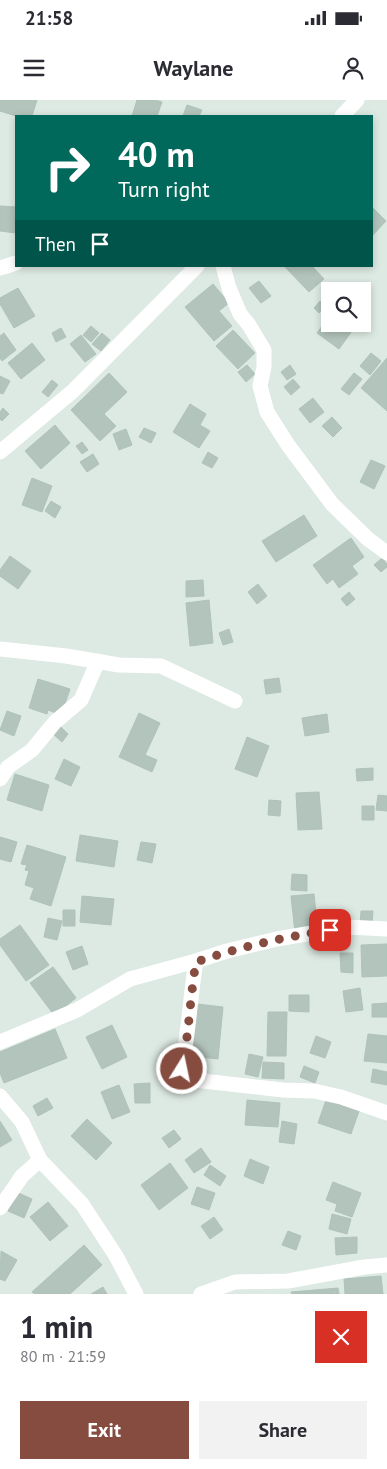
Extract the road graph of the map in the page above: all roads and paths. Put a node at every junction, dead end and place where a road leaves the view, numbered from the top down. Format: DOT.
graph roads {
  1 [pos="358,100"];
  2 [pos="343,115"];
  3 [pos="15,263"];
  4 [pos="196,267"];
  5 [pos="223,267"];
  6 [pos="0,268"];
  7 [pos="0,452"];
  8 [pos="387,553"];
  9 [pos="0,649"];
  10 [pos="98,661"];
  11 [pos="236,701"];
  12 [pos="0,779"];
  13 [pos="387,929"];
  14 [pos="196,962"];
  15 [pos="0,1042"];
  16 [pos="0,1096"];
  17 [pos="387,1113"];
  18 [pos="40,1160"];
  19 [pos="0,1208"];
  20 [pos="387,1265"];
  21 [pos="136,1294"];
  22 [pos="201,1294"];
  1 -- 2 [label="street"];
  3 -- 6 [label="street"];
  4 -- 7 [label="street"];
  5 -- 8 [label="street"];
  9 -- 10 [label="street"];
  10 -- 11 [label="street"];
  10 -- 12 [label="street"];
  13 -- 14 [label="street"];
  14 -- 15 [label="street"];
  14 -- 17 [label="street"];
  16 -- 18 [label="street"];
  18 -- 19 [label="street"];
  18 -- 21 [label="street"];
  20 -- 22 [label="street"];
}
